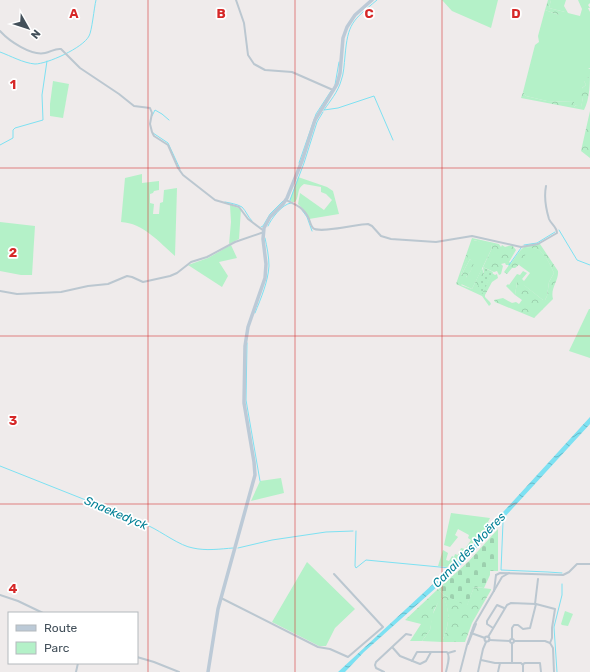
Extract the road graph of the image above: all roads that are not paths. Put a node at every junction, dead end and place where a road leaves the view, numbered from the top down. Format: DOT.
graph roads {
  1 [pos="236,0"];
  2 [pos="372,0"];
  3 [pos="0,31"];
  4 [pos="334,90"];
  5 [pos="546,186"];
  6 [pos="286,200"];
  7 [pos="264,232"];
  8 [pos="0,291"];
  9 [pos="590,564"];
  10 [pos="509,573"];
  11 [pos="334,574"];
  12 [pos="496,575"];
  13 [pos="538,579"];
  14 [pos="501,580"];
  15 [pos="493,592"];
  16 [pos="0,595"];
  17 [pos="221,598"];
  18 [pos="535,604"];
  19 [pos="504,608"];
  20 [pos="41,612"];
  21 [pos="493,628"];
  22 [pos="472,634"];
  23 [pos="412,635"];
  24 [pos="486,638"];
  25 [pos="488,641"];
  26 [pos="512,641"];
  27 [pos="550,643"];
  28 [pos="393,648"];
  29 [pos="455,651"];
  30 [pos="430,652"];
  31 [pos="448,653"];
  32 [pos="138,657"];
  33 [pos="481,660"];
  34 [pos="412,661"];
  35 [pos="500,663"];
  36 [pos="512,663"];
  37 [pos="523,664"];
  38 [pos="179,672"];
  39 [pos="208,672"];
  40 [pos="384,672"];
  41 [pos="446,672"];
  42 [pos="460,672"];
  43 [pos="478,672"];
  44 [pos="498,672"];
  45 [pos="523,672"];
  46 [pos="542,672"];
  47 [pos="554,672"];
  1 -- 4 [label="street"];
  2 -- 4 [label="main road"];
  3 -- 7 [label="street"];
  4 -- 6 [label="main road"];
  5 -- 6 [label="street"];
  6 -- 7 [label="main road"];
  7 -- 8 [label="street"];
  7 -- 17 [label="main road"];
  9 -- 10 [label="street"];
  10 -- 12 [label="street"];
  10 -- 14 [label="street"];
  11 -- 17 [label="street"];
  12 -- 14 [label="street"];
  12 -- 15 [label="street"];
  13 -- 18 [label="street"];
  14 -- 15 [label="street"];
  15 -- 22 [label="street"];
  16 -- 20 [label="street"];
  17 -- 39 [label="main road"];
  18 -- 19 [label="street"];
  18 -- 26 [label="street"];
  18 -- 27 [label="street"];
  19 -- 21 [label="street"];
  19 -- 21 [label="street"];
  21 -- 24 [label="street"];
  22 -- 24 [label="street"];
  22 -- 42 [label="street"];
  23 -- 28 [label="street"];
  24 -- 25 [label="street"];
  25 -- 26 [label="street"];
  25 -- 33 [label="street"];
  26 -- 27 [label="street"];
  26 -- 36 [label="street"];
  27 -- 47 [label="street"];
  28 -- 34 [label="street"];
  28 -- 40 [label="street"];
  29 -- 31 [label="street"];
  30 -- 31 [label="street"];
  30 -- 34 [label="street"];
  30 -- 34 [label="street"];
  31 -- 41 [label="street"];
  32 -- 38 [label="street"];
  33 -- 35 [label="street"];
  33 -- 43 [label="street"];
  35 -- 36 [label="street"];
  35 -- 44 [label="street"];
  36 -- 37 [label="street"];
  37 -- 45 [label="street"];
  37 -- 46 [label="street"];
}
